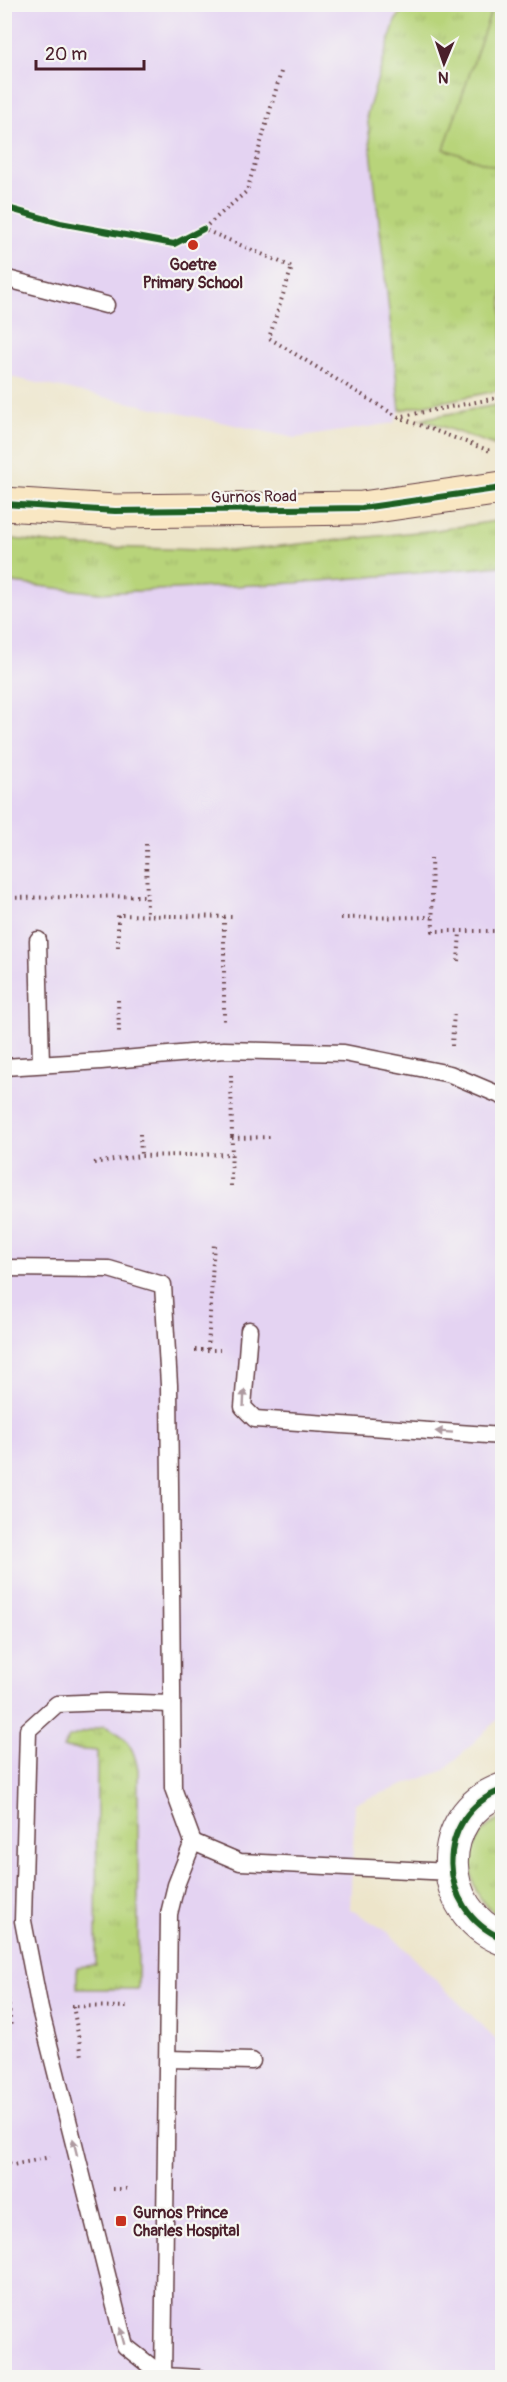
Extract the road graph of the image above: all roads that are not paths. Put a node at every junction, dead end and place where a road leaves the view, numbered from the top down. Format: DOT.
graph roads {
  1 [pos="4,278"];
  2 [pos="106,305"];
  3 [pos="502,488"];
  4 [pos="4,504"];
  5 [pos="38,940"];
  6 [pos="41,1064"];
  7 [pos="4,1067"];
  8 [pos="502,1096"];
  9 [pos="4,1268"];
  10 [pos="249,1330"];
  11 [pos="502,1436"];
  12 [pos="172,1704"];
  13 [pos="502,1790"];
  14 [pos="193,1842"];
  15 [pos="451,1872"];
  16 [pos="502,1938"];
  17 [pos="168,2059"];
  18 [pos="252,2061"];
  19 [pos="163,2377"];
  20 [pos="199,2378"];
  1 -- 2 [label="lane"];
  3 -- 4 [label="street, Gurnos Road"];
  5 -- 6 [label="lane"];
  6 -- 7 [label="lane"];
  6 -- 8 [label="lane"];
  9 -- 12 [label="lane"];
  11 -- 10 [label="lane, one-way"];
  12 -- 14 [label="lane"];
  19 -- 12 [label="lane, one-way"];
  13 -- 15 [label="street"];
  14 -- 15 [label="lane"];
  14 -- 17 [label="lane"];
  15 -- 16 [label="street"];
  17 -- 18 [label="lane"];
  17 -- 19 [label="lane"];
  19 -- 20 [label="lane"];
}
